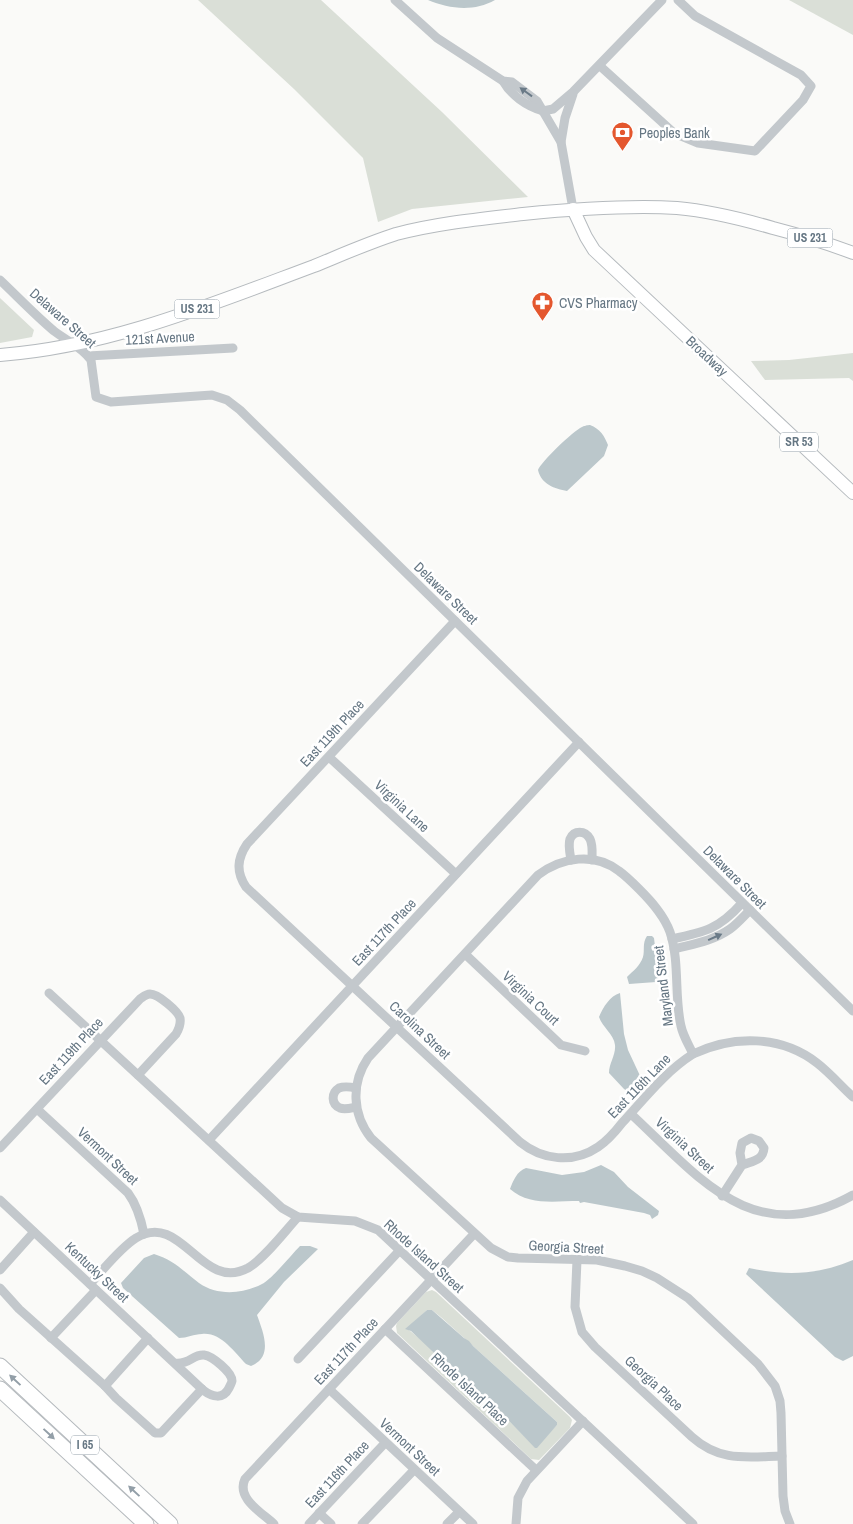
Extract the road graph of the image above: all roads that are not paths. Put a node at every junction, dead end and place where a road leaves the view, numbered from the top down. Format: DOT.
graph roads {
  1 [pos="395,0"];
  2 [pos="662,0"];
  3 [pos="678,0"];
  4 [pos="600,66"];
  5 [pos="573,92"];
  6 [pos="543,112"];
  7 [pos="561,142"];
  8 [pos="573,209"];
  9 [pos="853,253"];
  10 [pos="0,280"];
  11 [pos="76,345"];
  12 [pos="233,348"];
  13 [pos="0,355"];
  14 [pos="88,356"];
  15 [pos="853,493"];
  16 [pos="455,621"];
  17 [pos="579,742"];
  18 [pos="329,757"];
  19 [pos="571,860"];
  20 [pos="592,860"];
  21 [pos="239,869"];
  22 [pos="456,874"];
  23 [pos="742,903"];
  24 [pos="750,910"];
  25 [pos="673,944"];
  26 [pos="465,954"];
  27 [pos="353,986"];
  28 [pos="49,993"];
  29 [pos="853,1011"];
  30 [pos="396,1026"];
  31 [pos="101,1040"];
  32 [pos="585,1051"];
  33 [pos="693,1054"];
  34 [pos="138,1075"];
  35 [pos="356,1088"];
  36 [pos="853,1097"];
  37 [pos="356,1107"];
  38 [pos="37,1109"];
  39 [pos="631,1114"];
  40 [pos="209,1140"];
  41 [pos="607,1140"];
  42 [pos="0,1148"];
  43 [pos="742,1164"];
  44 [pos="853,1195"];
  45 [pos="722,1196"];
  46 [pos="0,1200"];
  47 [pos="298,1217"];
  48 [pos="34,1232"];
  49 [pos="144,1234"];
  50 [pos="474,1234"];
  51 [pos="400,1250"];
  52 [pos="577,1260"];
  53 [pos="0,1270"];
  54 [pos="431,1280"];
  55 [pos="93,1287"];
  56 [pos="0,1288"];
  57 [pos="385,1329"];
  58 [pos="51,1338"];
  59 [pos="148,1338"];
  60 [pos="298,1359"];
  61 [pos="175,1363"];
  62 [pos="0,1366"];
  63 [pos="105,1386"];
  64 [pos="202,1389"];
  65 [pos="329,1389"];
  66 [pos="0,1390"];
  67 [pos="583,1421"];
  68 [pos="385,1443"];
  69 [pos="782,1456"];
  70 [pos="414,1470"];
  71 [pos="536,1470"];
  72 [pos="459,1512"];
  73 [pos="319,1513"];
  74 [pos="146,1524"];
  75 [pos="170,1524"];
  76 [pos="274,1524"];
  77 [pos="309,1524"];
  78 [pos="331,1524"];
  79 [pos="362,1524"];
  80 [pos="447,1524"];
  81 [pos="472,1524"];
  82 [pos="516,1524"];
  83 [pos="693,1524"];
  84 [pos="790,1524"];
  1 -- 6 [label="street"];
  2 -- 4 [label="street"];
  3 -- 4 [label="street"];
  4 -- 5 [label="street"];
  5 -- 6 [label="street"];
  5 -- 7 [label="street"];
  6 -- 7 [label="street"];
  7 -- 8 [label="street"];
  8 -- 9 [label="main road, US 231"];
  8 -- 11 [label="main road, US 231"];
  8 -- 15 [label="main road, Broadway / SR 53"];
  10 -- 11 [label="street, Delaware Street"];
  11 -- 13 [label="main road, US 231"];
  11 -- 14 [label="street, Delaware Street"];
  12 -- 14 [label="street, 121st Avenue"];
  14 -- 16 [label="street, Delaware Street"];
  16 -- 17 [label="street, Delaware Street"];
  16 -- 18 [label="street, East 119th Place"];
  17 -- 22 [label="street, East 117th Place"];
  17 -- 23 [label="street, Delaware Street"];
  18 -- 21 [label="street, East 119th Place"];
  18 -- 22 [label="street, Virginia Lane"];
  19 -- 20 [label="street, Maryland Street"];
  19 -- 20 [label="street"];
  19 -- 26 [label="street, Maryland Street"];
  20 -- 25 [label="street, Maryland Street"];
  21 -- 27 [label="street, Carolina Street"];
  22 -- 27 [label="street, East 117th Place"];
  23 -- 24 [label="street, Delaware Street"];
  23 -- 25 [label="street"];
  25 -- 24 [label="street, one-way"];
  24 -- 29 [label="street, Delaware Street"];
  25 -- 33 [label="street, Maryland Street"];
  26 -- 30 [label="street"];
  26 -- 32 [label="street, Virginia Court"];
  27 -- 30 [label="street, Carolina Street"];
  27 -- 40 [label="street, East 117th Place"];
  28 -- 31 [label="street, Rhode Island Street"];
  30 -- 35 [label="street, Georgia Street"];
  30 -- 41 [label="street, Carolina Street"];
  31 -- 34 [label="street, Rhode Island Street"];
  31 -- 34 [label="street, East 119th Place"];
  31 -- 38 [label="street, East 119th Place"];
  33 -- 36 [label="street"];
  33 -- 39 [label="street, East 116th Lane"];
  34 -- 40 [label="street, Rhode Island Street"];
  35 -- 37 [label="street, Georgia Street"];
  35 -- 37 [label="street"];
  37 -- 50 [label="street, Georgia Street"];
  38 -- 42 [label="street, East 119th Place"];
  38 -- 49 [label="street, Vermont Street"];
  39 -- 41 [label="street, East 116th Lane"];
  39 -- 45 [label="street, Virginia Street"];
  40 -- 47 [label="street, Rhode Island Street"];
  43 -- 45 [label="street"];
  44 -- 45 [label="street, Virginia Street"];
  46 -- 48 [label="street, Kentucky Street"];
  47 -- 49 [label="street"];
  47 -- 51 [label="street, Rhode Island Street"];
  48 -- 53 [label="street"];
  48 -- 55 [label="street, Kentucky Street"];
  49 -- 55 [label="street"];
  50 -- 52 [label="street, Georgia Street"];
  50 -- 54 [label="street, East 117th Place"];
  51 -- 54 [label="street, Rhode Island Street"];
  51 -- 60 [label="street"];
  52 -- 69 [label="street, Georgia Street"];
  52 -- 69 [label="street, Georgia Place"];
  54 -- 57 [label="street, East 117th Place"];
  54 -- 67 [label="street, Rhode Island Street"];
  55 -- 58 [label="street"];
  55 -- 59 [label="street, Kentucky Street"];
  56 -- 58 [label="street"];
  57 -- 65 [label="street, East 117th Place"];
  57 -- 71 [label="street, Rhode Island Place"];
  58 -- 63 [label="street"];
  59 -- 61 [label="street, Kentucky Street"];
  59 -- 63 [label="street"];
  61 -- 64 [label="street, Kentucky Street"];
  61 -- 64 [label="street"];
  75 -- 62 [label="highway, I 65, one-way"];
  63 -- 64 [label="street"];
  65 -- 68 [label="street, Vermont Street"];
  65 -- 76 [label="street, East 117th Place"];
  66 -- 74 [label="highway, I 65, one-way"];
  67 -- 71 [label="street"];
  67 -- 83 [label="street, Rhode Island Street"];
  68 -- 70 [label="street, Vermont Street"];
  68 -- 73 [label="street, East 116th Place"];
  69 -- 84 [label="street, Georgia Street"];
  70 -- 72 [label="street, Vermont Street"];
  70 -- 79 [label="street"];
  71 -- 82 [label="street"];
  72 -- 80 [label="street"];
  72 -- 81 [label="street, Vermont Street"];
  73 -- 77 [label="street, East 116th Place"];
  73 -- 78 [label="street"];
}
